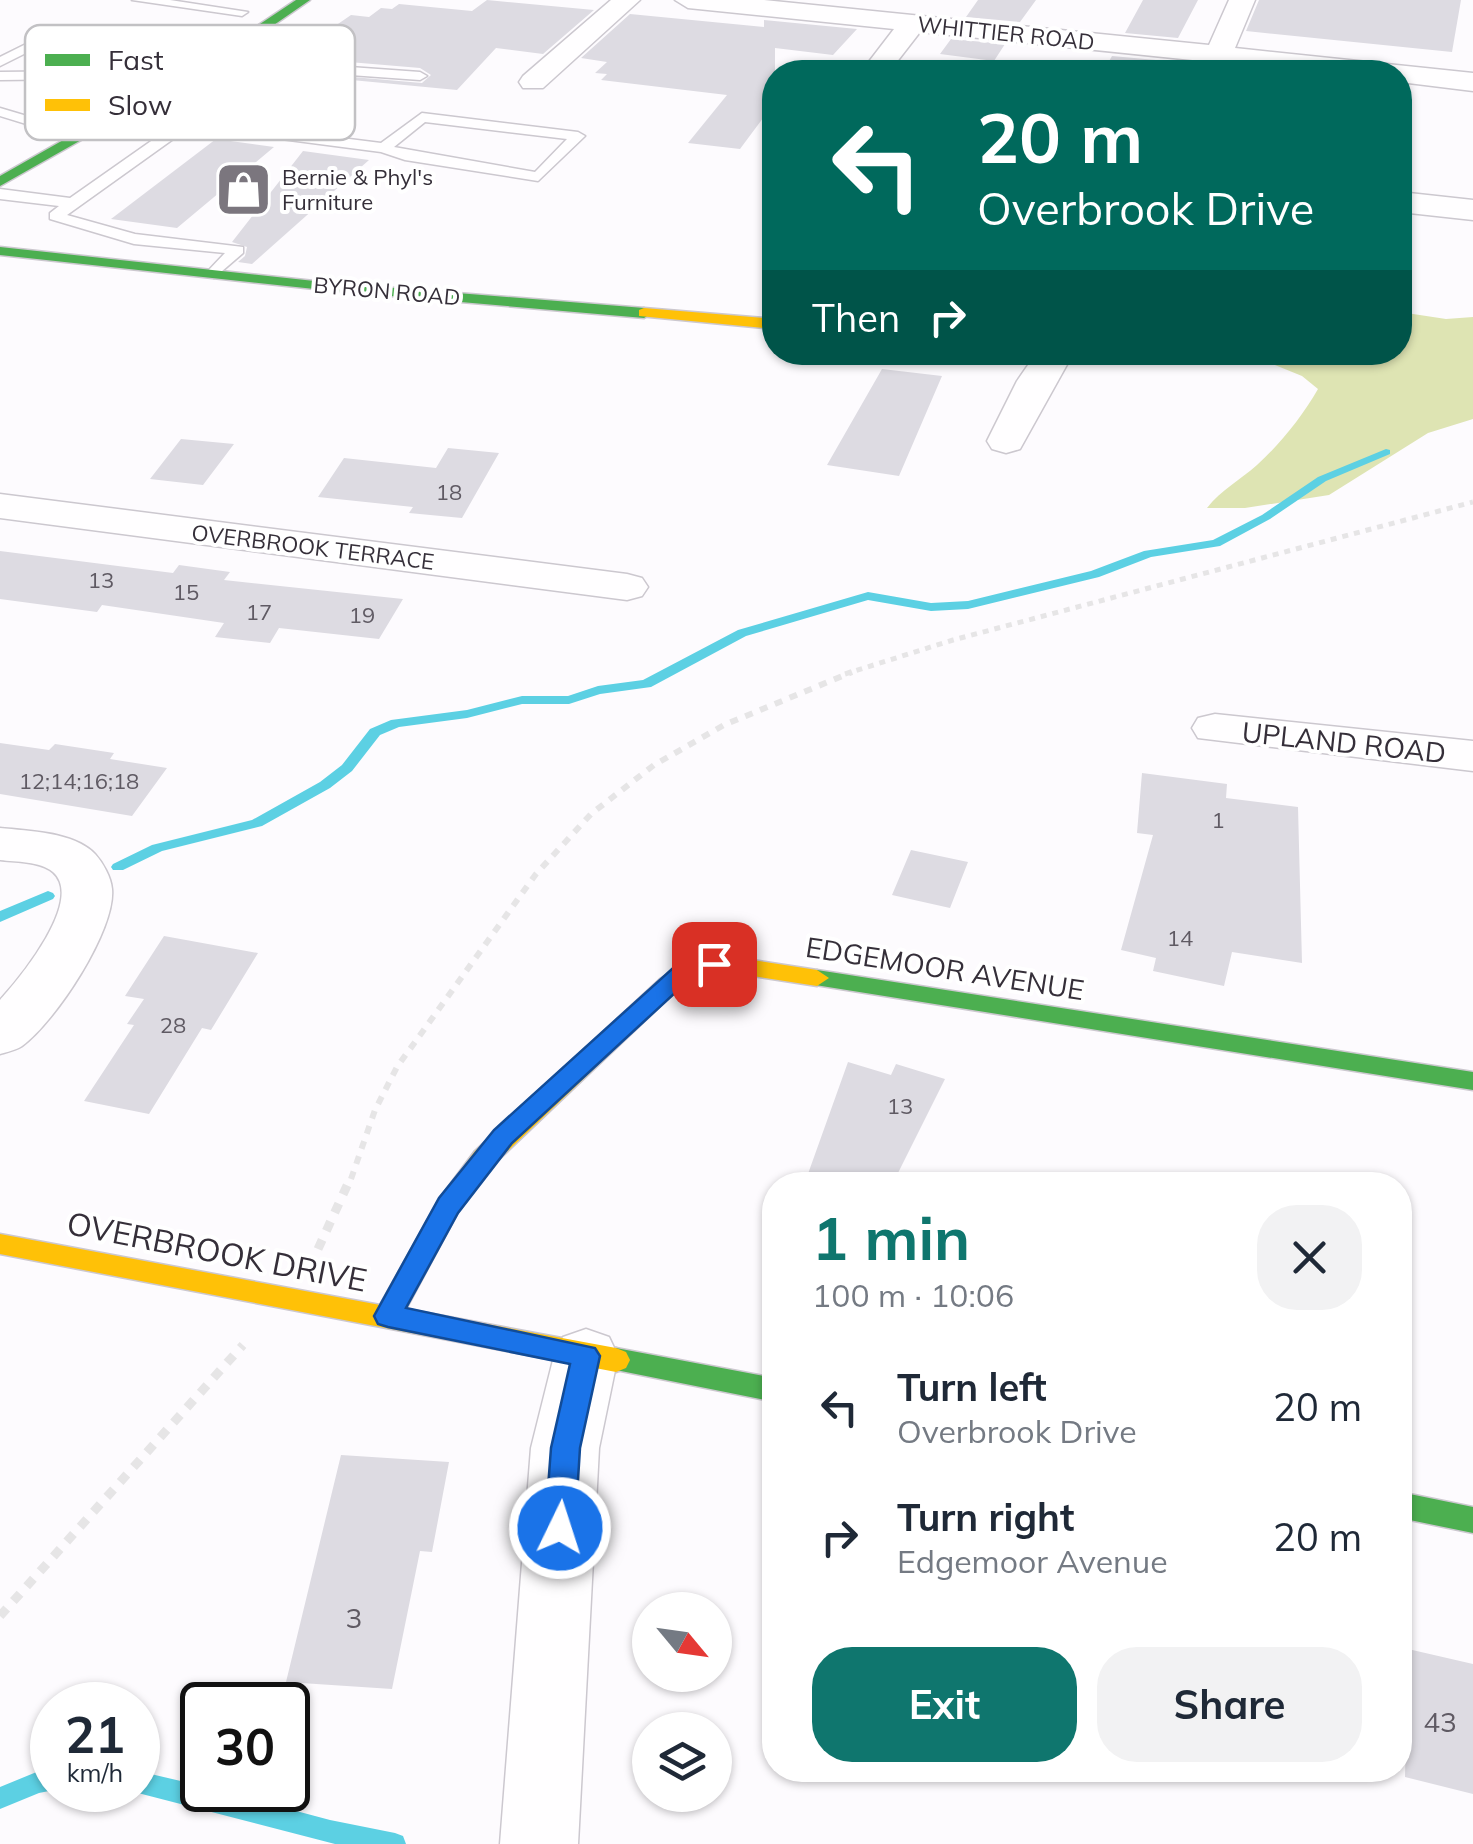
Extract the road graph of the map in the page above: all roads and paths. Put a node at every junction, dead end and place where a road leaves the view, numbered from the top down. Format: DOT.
graph roads {
  1 [pos="138,0"];
  2 [pos="304,0"];
  3 [pos="627,0"];
  4 [pos="688,0"];
  5 [pos="1242,0"];
  6 [pos="251,6"];
  7 [pos="913,22"];
  8 [pos="223,25"];
  9 [pos="267,25"];
  10 [pos="25,49"];
  11 [pos="884,60"];
  12 [pos="1186,60"];
  13 [pos="1217,60"];
  14 [pos="0,62"];
  15 [pos="355,71"];
  16 [pos="25,75"];
  17 [pos="1412,75"];
  18 [pos="0,76"];
  19 [pos="420,76"];
  20 [pos="533,82"];
  21 [pos="1473,82"];
  22 [pos="0,112"];
  23 [pos="25,114"];
  24 [pos="25,140"];
  25 [pos="74,140"];
  26 [pos="163,140"];
  27 [pos="318,140"];
  28 [pos="16,145"];
  29 [pos="384,148"];
  30 [pos="0,182"];
  31 [pos="0,194"];
  32 [pos="1412,203"];
  33 [pos="70,204"];
  34 [pos="1473,210"];
  35 [pos="142,240"];
  36 [pos="0,251"];
  37 [pos="117,263"];
  38 [pos="214,273"];
  39 [pos="762,323"];
  40 [pos="1046,365"];
  41 [pos="1006,440"];
  42 [pos="0,506"];
  43 [pos="626,587"];
  44 [pos="1215,728"];
  45 [pos="1473,756"];
  46 [pos="0,844"];
  47 [pos="0,1034"];
  48 [pos="1473,1081"];
  49 [pos="0,1244"];
  50 [pos="388,1316"];
  51 [pos="586,1356"];
  52 [pos="762,1388"];
  53 [pos="1412,1507"];
  54 [pos="1473,1520"];
  55 [pos="539,1844"];
  1 -- 6 [label="lane"];
  2 -- 9 [label="main road"];
  3 -- 20 [label="street"];
  4 -- 7 [label="street, WHITTIER ROAD"];
  5 -- 13 [label="street"];
  6 -- 8 [label="main road"];
  7 -- 11 [label="street"];
  7 -- 12 [label="street, WHITTIER ROAD"];
  10 -- 14 [label="lane"];
  15 -- 19 [label="lane"];
  16 -- 18 [label="lane"];
  17 -- 21 [label="street"];
  22 -- 23 [label="lane"];
  24 -- 28 [label="main road"];
  25 -- 30 [label="main road"];
  26 -- 33 [label="lane"];
  27 -- 29 [label="lane"];
  29 -- 29 [label="lane"];
  31 -- 33 [label="lane"];
  32 -- 34 [label="street"];
  33 -- 35 [label="lane"];
  35 -- 37 [label="lane"];
  35 -- 38 [label="lane"];
  36 -- 37 [label="main road, BYRON ROAD"];
  37 -- 38 [label="main road, BYRON ROAD"];
  38 -- 39 [label="main road, BYRON ROAD"];
  40 -- 41 [label="street"];
  42 -- 43 [label="street, OVERBROOK TERRACE"];
  44 -- 45 [label="street, UPLAND ROAD"];
  46 -- 47 [label="street"];
  48 -- 50 [label="main road, EDGEMOOR AVENUE"];
  49 -- 50 [label="main road, OVERBROOK DRIVE"];
  50 -- 51 [label="main road, OVERBROOK DRIVE"];
  51 -- 52 [label="main road, OVERBROOK DRIVE"];
  51 -- 55 [label="street"];
  53 -- 54 [label="main road"];
}
